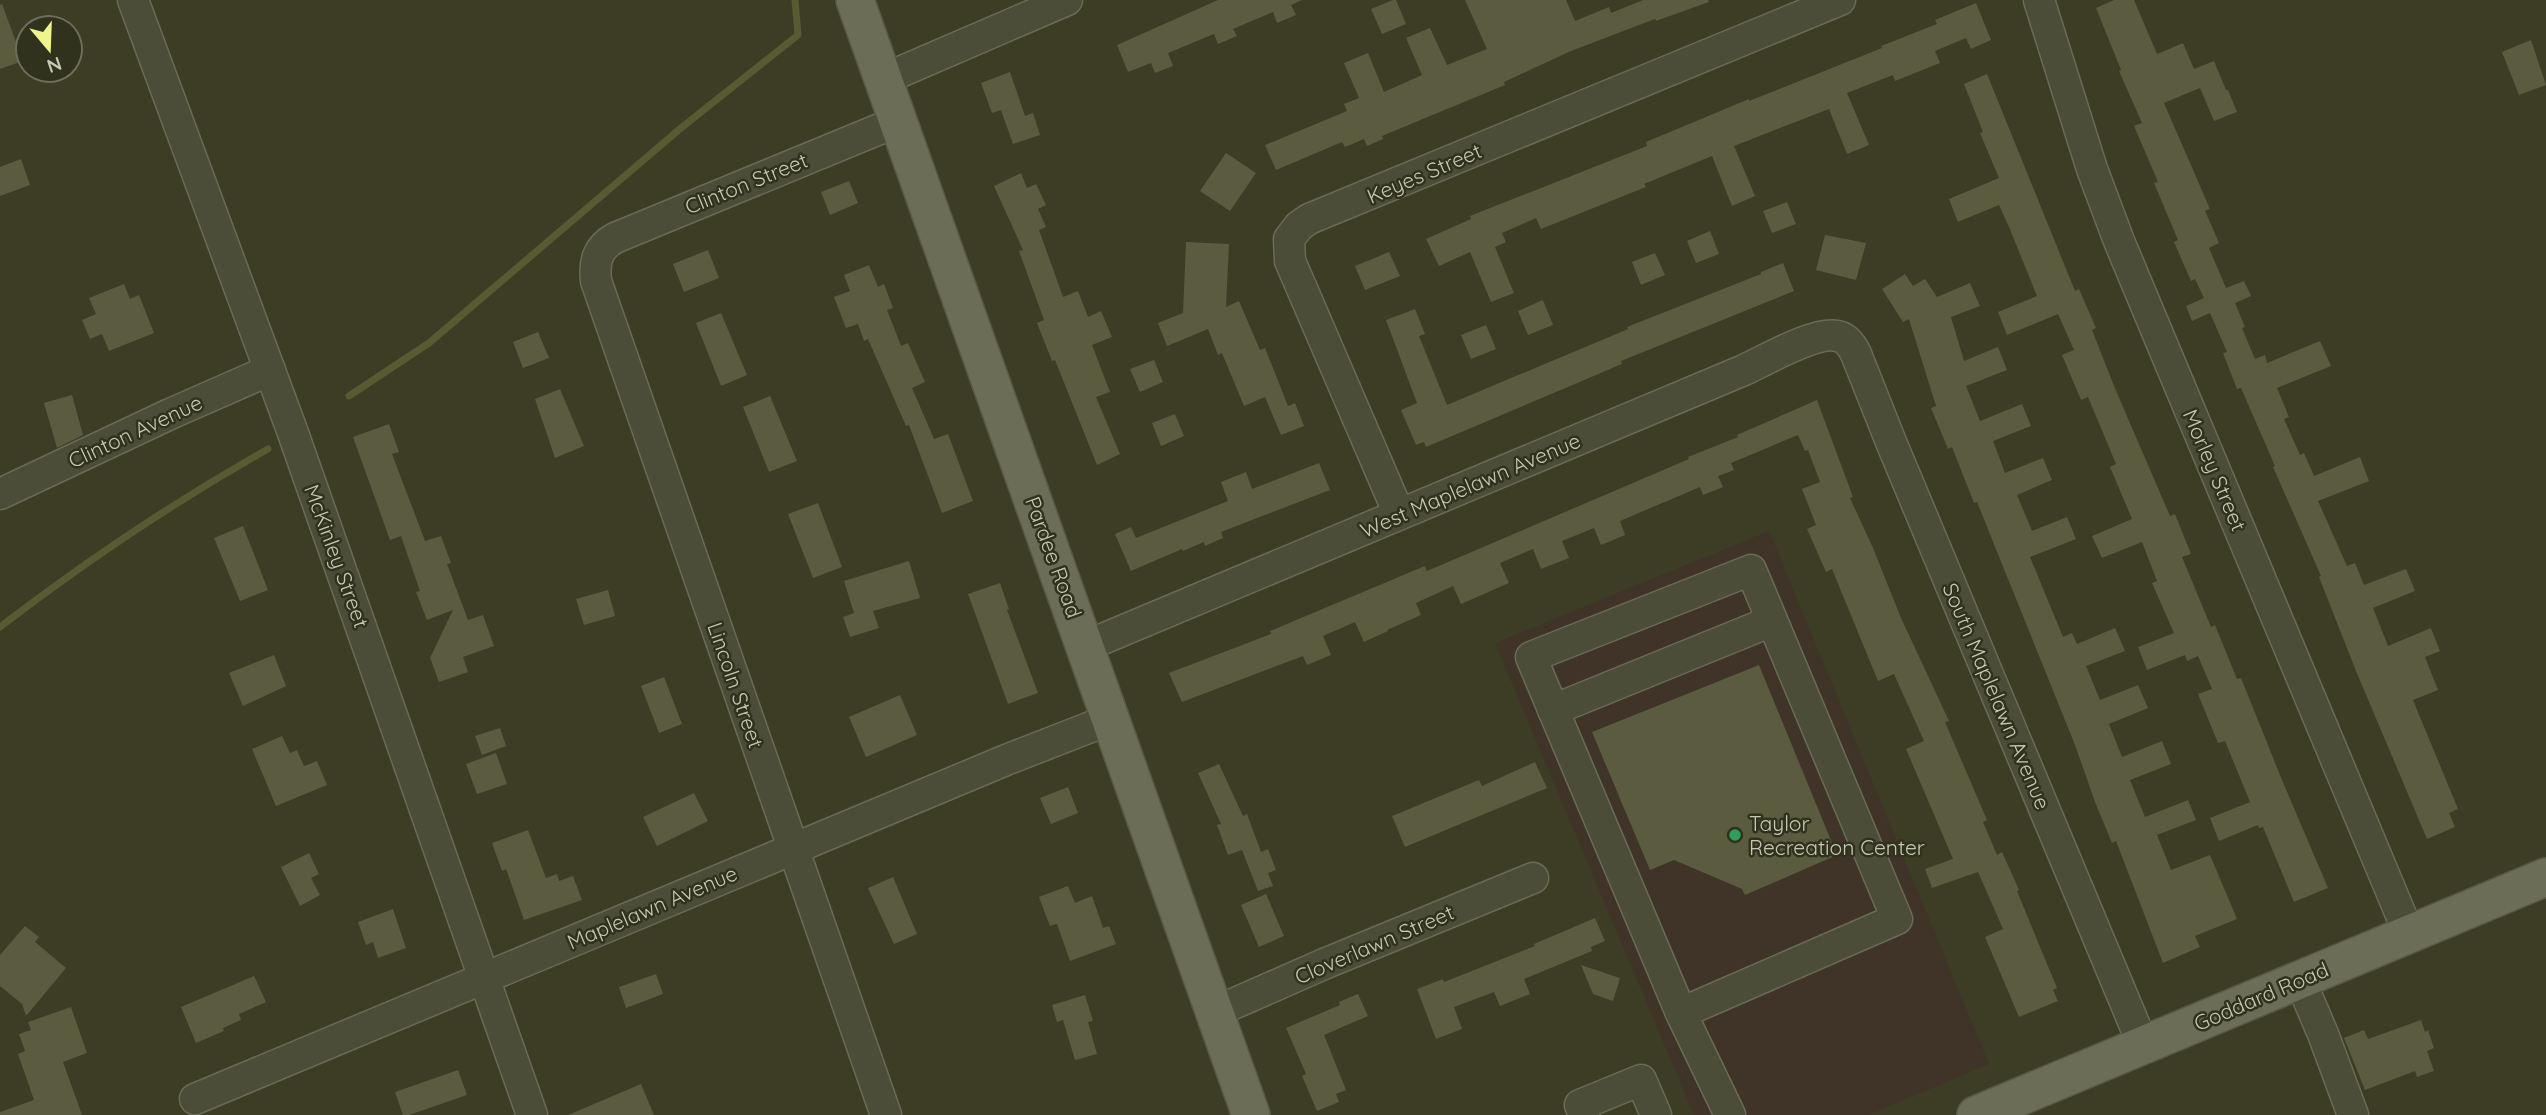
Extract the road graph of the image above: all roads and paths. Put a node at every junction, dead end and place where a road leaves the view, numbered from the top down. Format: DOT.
graph roads {
  1 [pos="133,0"];
  2 [pos="855,0"];
  3 [pos="1067,0"];
  4 [pos="1840,0"];
  5 [pos="2039,0"];
  6 [pos="884,79"];
  7 [pos="899,121"];
  8 [pos="598,253"];
  9 [pos="1852,346"];
  10 [pos="267,360"];
  11 [pos="0,494"];
  12 [pos="1399,514"];
  13 [pos="1772,621"];
  14 [pos="1086,646"];
  15 [pos="1553,710"];
  16 [pos="1111,719"];
  17 [pos="794,848"];
  18 [pos="2546,877"];
  19 [pos="1533,878"];
  20 [pos="2409,934"];
  21 [pos="482,978"];
  22 [pos="2300,980"];
  23 [pos="1216,1012"];
  24 [pos="1681,1013"];
  25 [pos="2143,1045"];
  26 [pos="195,1099"];
  27 [pos="1998,1111"];
  28 [pos="532,1115"];
  29 [pos="886,1115"];
  30 [pos="1251,1115"];
  31 [pos="1584,1115"];
  32 [pos="1656,1115"];
  33 [pos="1730,1115"];
  34 [pos="2353,1115"];
  1 -- 10 [label="street, McKinley Street"];
  2 -- 6 [label="main road, Pardee Road"];
  3 -- 6 [label="street"];
  4 -- 12 [label="street, Keyes Street"];
  5 -- 20 [label="street, Morley Street"];
  6 -- 7 [label="main road, Pardee Road"];
  7 -- 8 [label="street, Clinton Street"];
  7 -- 14 [label="main road, Pardee Road"];
  8 -- 17 [label="street, Lincoln Street"];
  9 -- 12 [label="street, West Maplelawn Avenue"];
  9 -- 25 [label="street, South Maplelawn Avenue"];
  10 -- 11 [label="street, Clinton Avenue"];
  10 -- 21 [label="street, McKinley Street"];
  12 -- 14 [label="street, West Maplelawn Avenue"];
  13 -- 15 [label="street"];
  13 -- 15 [label="street"];
  13 -- 24 [label="street"];
  14 -- 16 [label="main road, Pardee Road"];
  15 -- 24 [label="street"];
  16 -- 17 [label="street, Maplelawn Avenue"];
  16 -- 23 [label="main road, Pardee Road"];
  17 -- 21 [label="street, Maplelawn Avenue"];
  17 -- 29 [label="street, Lincoln Street"];
  18 -- 20 [label="main road, Goddard Road"];
  19 -- 23 [label="street, Cloverlawn Street"];
  20 -- 22 [label="main road, Goddard Road"];
  21 -- 26 [label="street, Maplelawn Avenue"];
  21 -- 28 [label="street, McKinley Street"];
  22 -- 25 [label="main road, Goddard Road"];
  22 -- 34 [label="street"];
  23 -- 30 [label="main road, Pardee Road"];
  24 -- 33 [label="street"];
  25 -- 27 [label="main road, Goddard Road"];
  31 -- 32 [label="street"];
}
